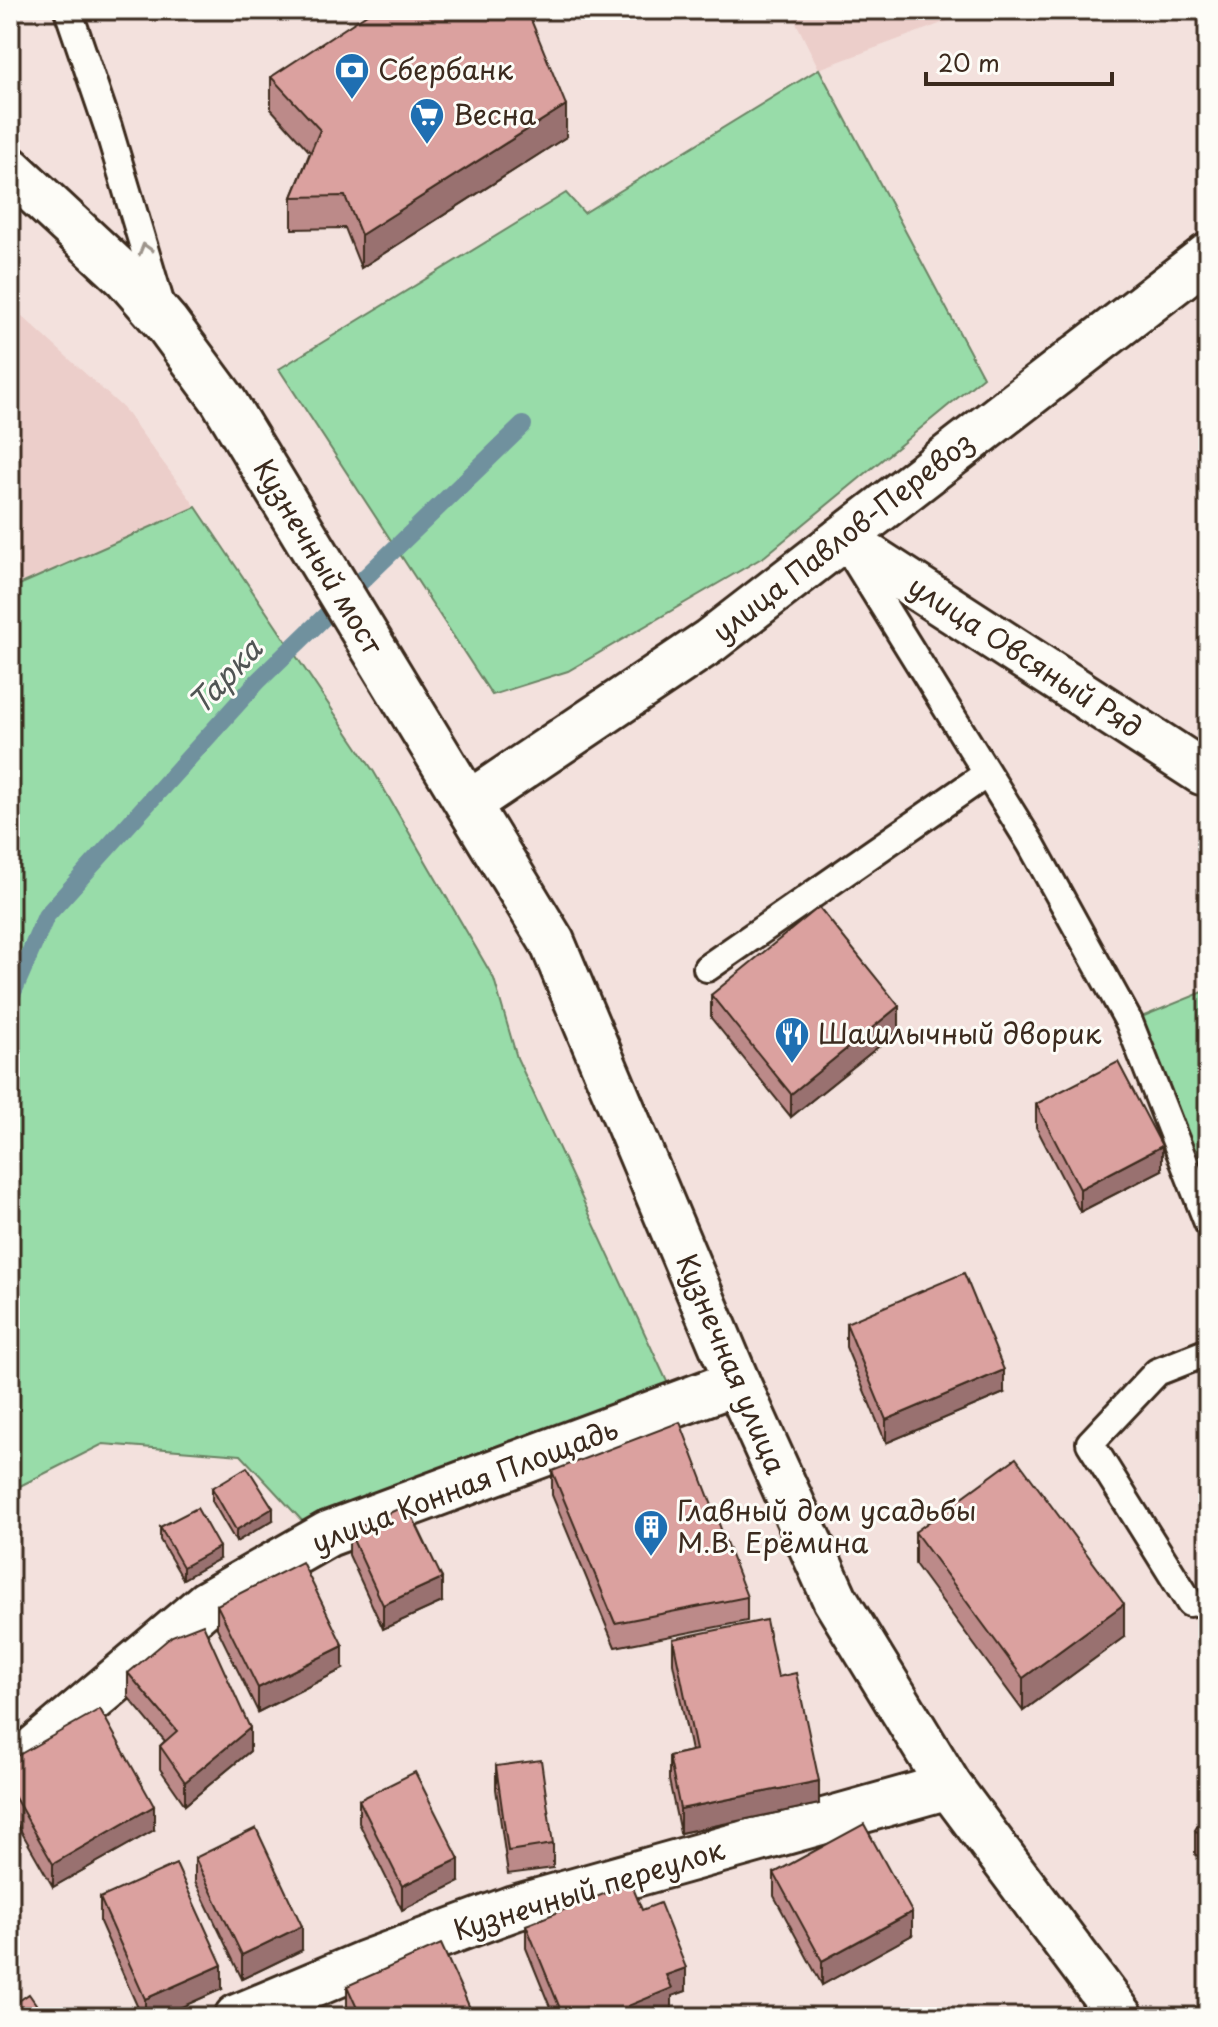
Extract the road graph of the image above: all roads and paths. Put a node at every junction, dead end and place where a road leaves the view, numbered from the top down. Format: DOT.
graph roads {
  1 [pos="68,10"];
  2 [pos="10,169"];
  3 [pos="1208,256"];
  4 [pos="167,324"];
  5 [pos="842,539"];
  6 [pos="1208,770"];
  7 [pos="985,775"];
  8 [pos="468,804"];
  9 [pos="707,968"];
  10 [pos="1208,1223"];
  11 [pos="1208,1352"];
  12 [pos="737,1382"];
  13 [pos="1190,1603"];
  14 [pos="19,1762"];
  15 [pos="949,1786"];
  16 [pos="237,2017"];
  17 [pos="1121,2017"];
  4 -- 1 [label="lane, one-way"];
  2 -- 4 [label="main road, Кузнечный мост"];
  3 -- 5 [label="main road, улица Павлов-Перевоз"];
  4 -- 8 [label="main road, Кузнечный мост"];
  5 -- 6 [label="main road, улица Овсяный Ряд"];
  5 -- 7 [label="lane"];
  5 -- 8 [label="main road, улица Павлов-Перевоз"];
  7 -- 9 [label="lane"];
  7 -- 10 [label="lane"];
  8 -- 12 [label="main road, Кузнечная улица"];
  11 -- 13 [label="lane"];
  12 -- 14 [label="main road, улица Конная Площадь"];
  12 -- 15 [label="main road, Кузнечная улица"];
  15 -- 16 [label="main road, Кузнечный переулок"];
  15 -- 17 [label="main road, Кузнечная улица"];
}
